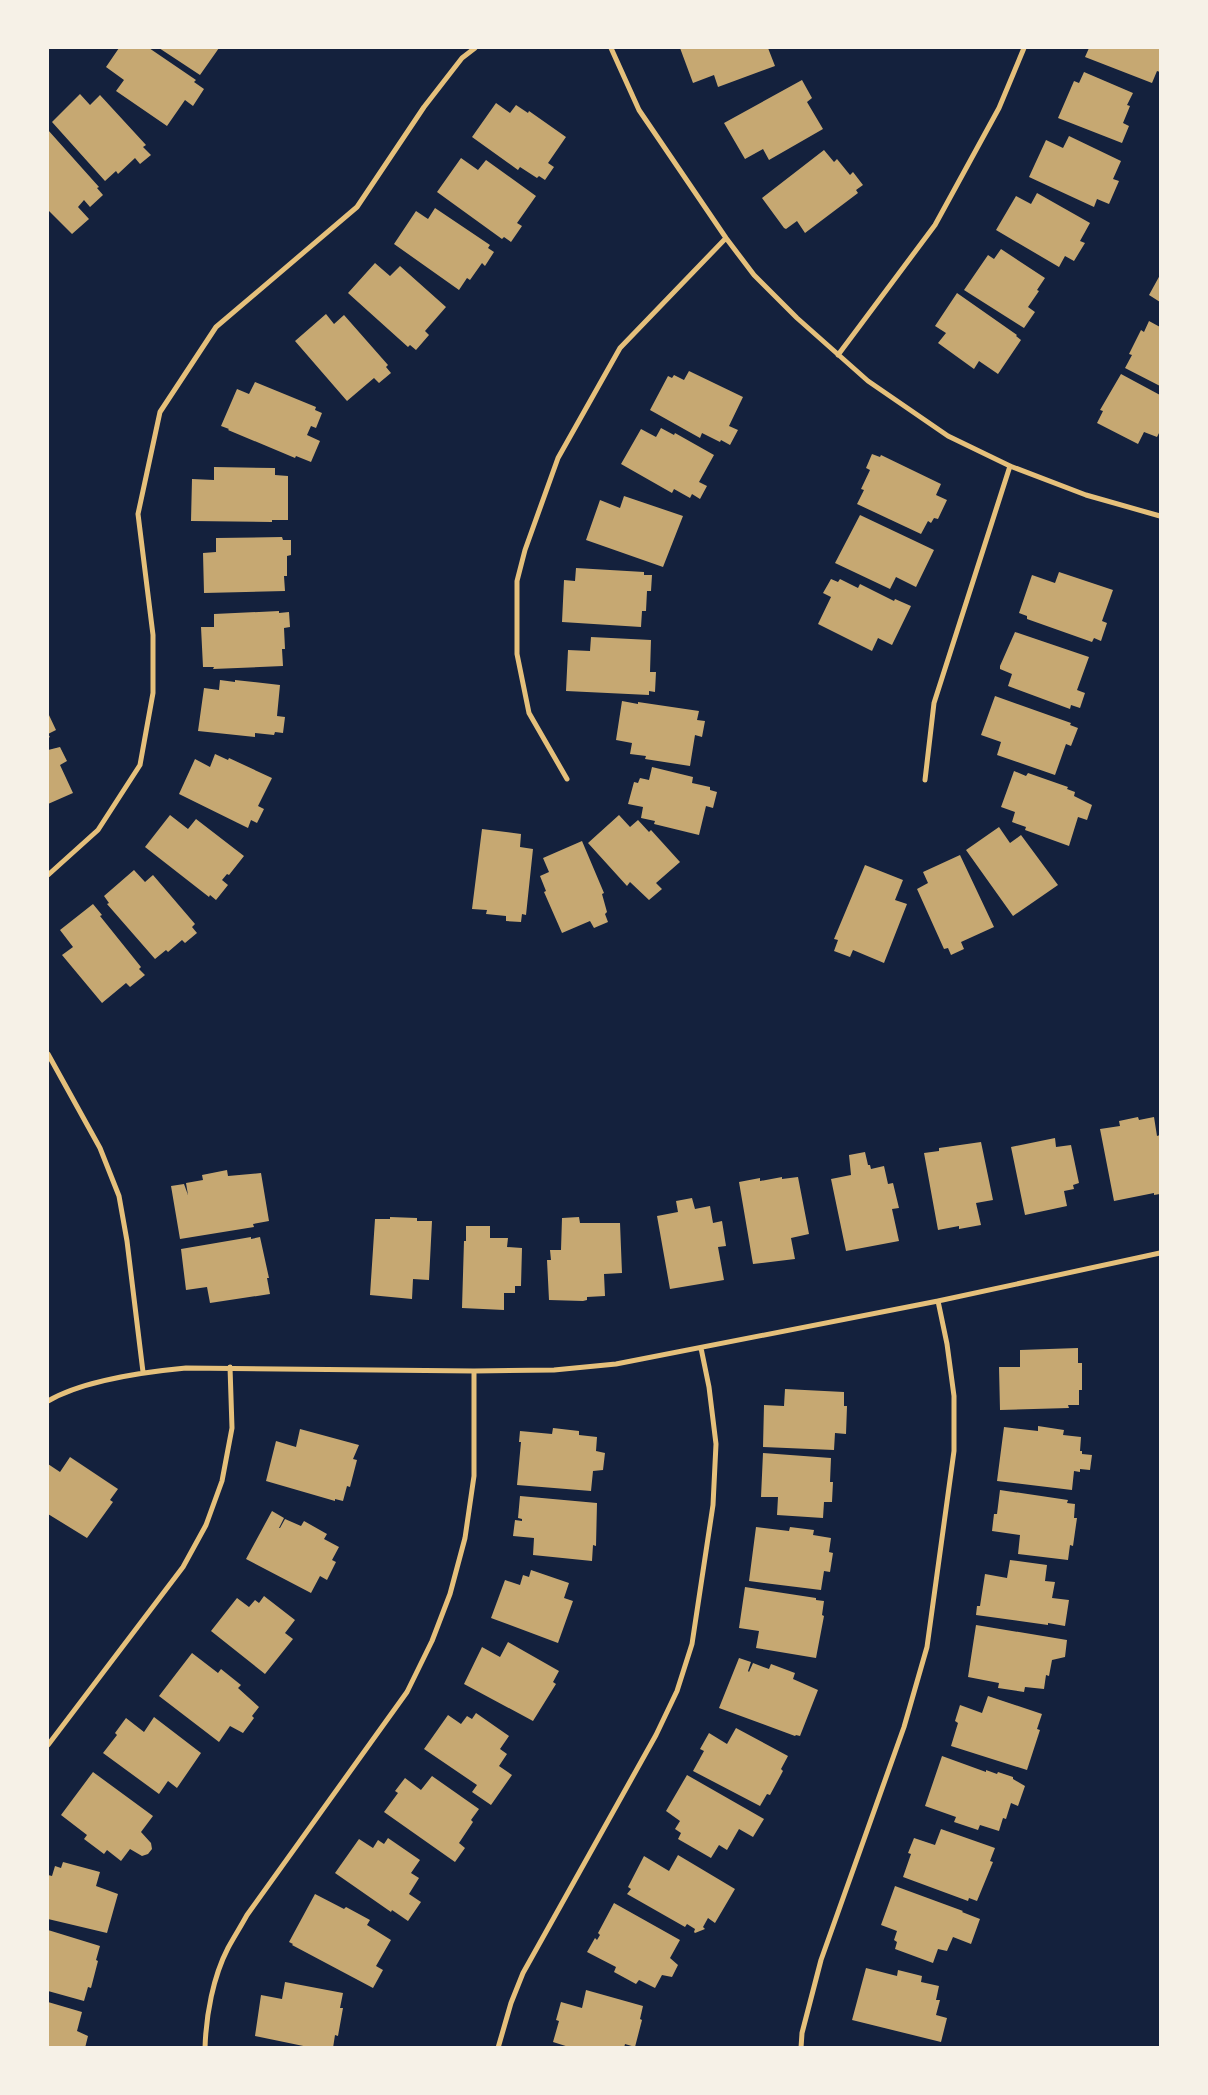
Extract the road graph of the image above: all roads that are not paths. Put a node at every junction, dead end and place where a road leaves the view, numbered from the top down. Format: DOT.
graph roads {
  1 [pos="475,48"];
  2 [pos="611,48"];
  3 [pos="1024,48"];
  4 [pos="726,238"];
  5 [pos="838,355"];
  6 [pos="1010,466"];
  7 [pos="1160,516"];
  8 [pos="567,779"];
  9 [pos="925,780"];
  10 [pos="48,875"];
  11 [pos="48,1054"];
  12 [pos="1160,1253"];
  13 [pos="938,1302"];
  14 [pos="701,1348"];
  15 [pos="230,1367"];
  16 [pos="474,1371"];
  17 [pos="143,1372"];
  18 [pos="48,1401"];
  19 [pos="48,1745"];
  20 [pos="205,2048"];
  21 [pos="498,2048"];
  22 [pos="801,2048"];
  1 -- 10 [label="street"];
  2 -- 4 [label="street"];
  3 -- 5 [label="street"];
  4 -- 5 [label="street"];
  4 -- 8 [label="street"];
  5 -- 6 [label="street"];
  6 -- 7 [label="street"];
  6 -- 9 [label="street"];
  11 -- 17 [label="street"];
  12 -- 13 [label="street"];
  13 -- 14 [label="street"];
  13 -- 22 [label="street"];
  14 -- 16 [label="street"];
  14 -- 21 [label="street"];
  15 -- 16 [label="street"];
  15 -- 17 [label="street"];
  15 -- 19 [label="street"];
  16 -- 20 [label="street"];
  17 -- 18 [label="street"];
}
